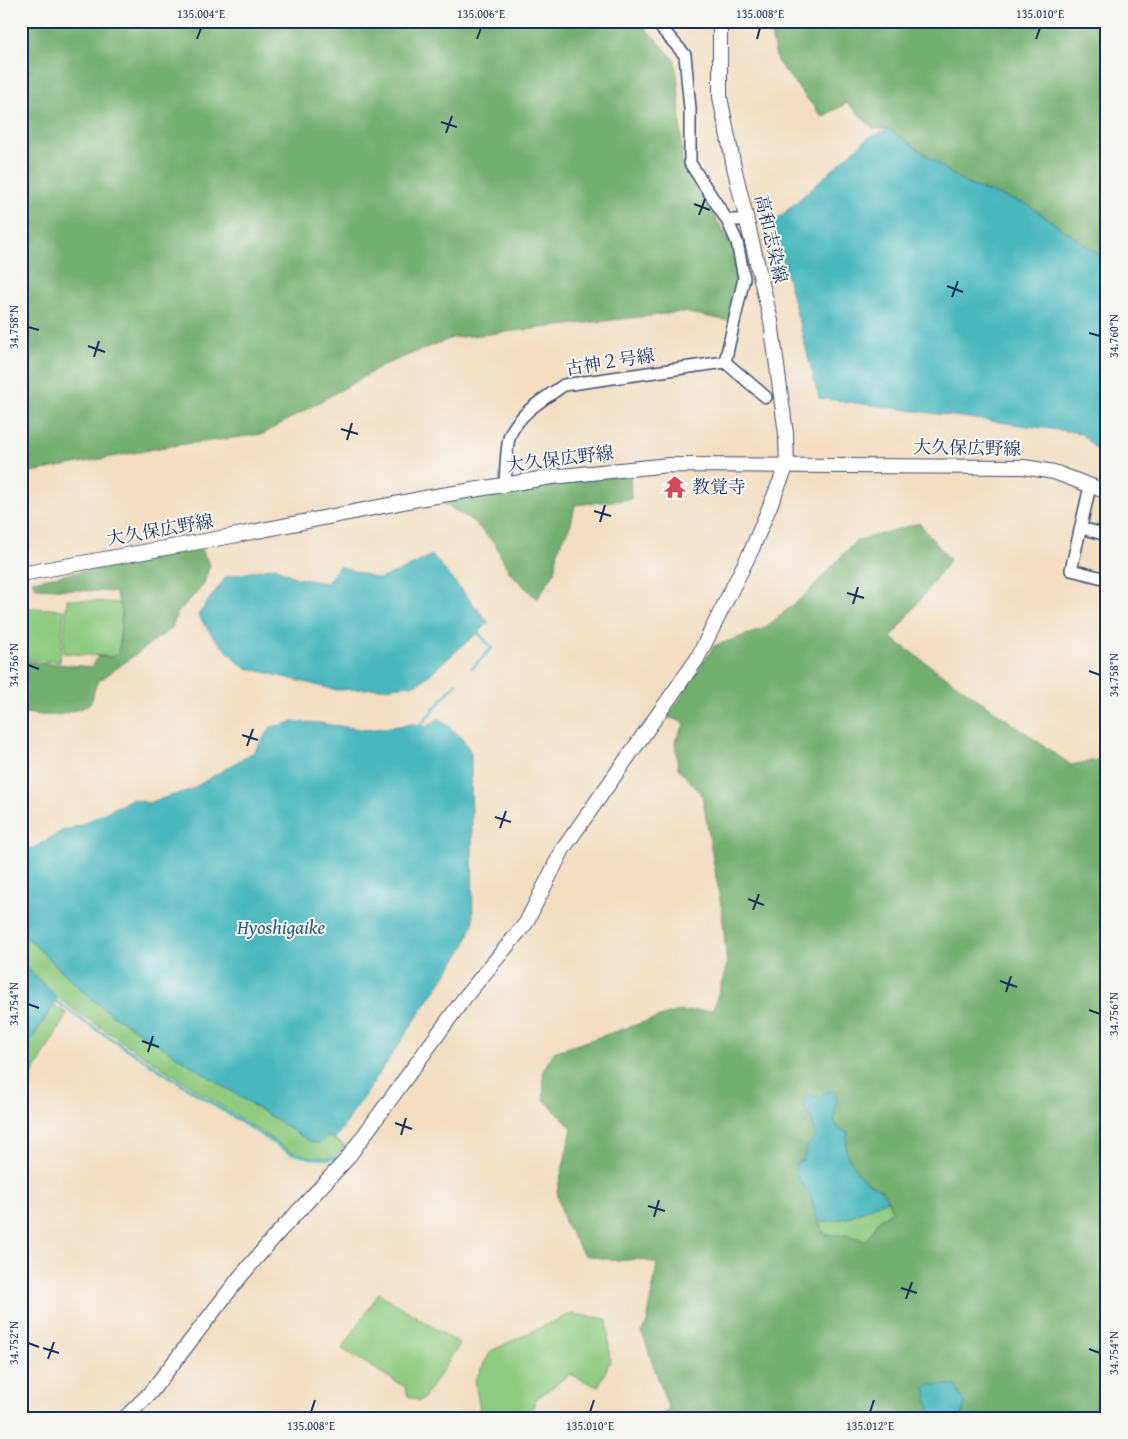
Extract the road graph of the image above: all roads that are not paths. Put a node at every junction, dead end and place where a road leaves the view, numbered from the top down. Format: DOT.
graph roads {
  1 [pos="655,21"];
  2 [pos="720,21"];
  3 [pos="727,220"];
  4 [pos="747,220"];
  5 [pos="725,362"];
  6 [pos="766,397"];
  7 [pos="786,465"];
  8 [pos="504,485"];
  9 [pos="1090,486"];
  10 [pos="1107,492"];
  11 [pos="1081,528"];
  12 [pos="1107,535"];
  13 [pos="21,574"];
  14 [pos="1107,579"];
  15 [pos="125,1418"];
  1 -- 3 [label="street"];
  2 -- 4 [label="street, 高和志染線"];
  3 -- 4 [label="street"];
  3 -- 5 [label="street"];
  4 -- 7 [label="street, 高和志染線"];
  5 -- 6 [label="street"];
  5 -- 8 [label="street, 古神２号線"];
  7 -- 8 [label="street, 大久保広野線"];
  7 -- 9 [label="street, 大久保広野線"];
  7 -- 15 [label="street"];
  8 -- 13 [label="street, 大久保広野線"];
  9 -- 10 [label="street, 大久保広野線"];
  9 -- 11 [label="street"];
  11 -- 12 [label="street"];
  11 -- 14 [label="street"];
}
